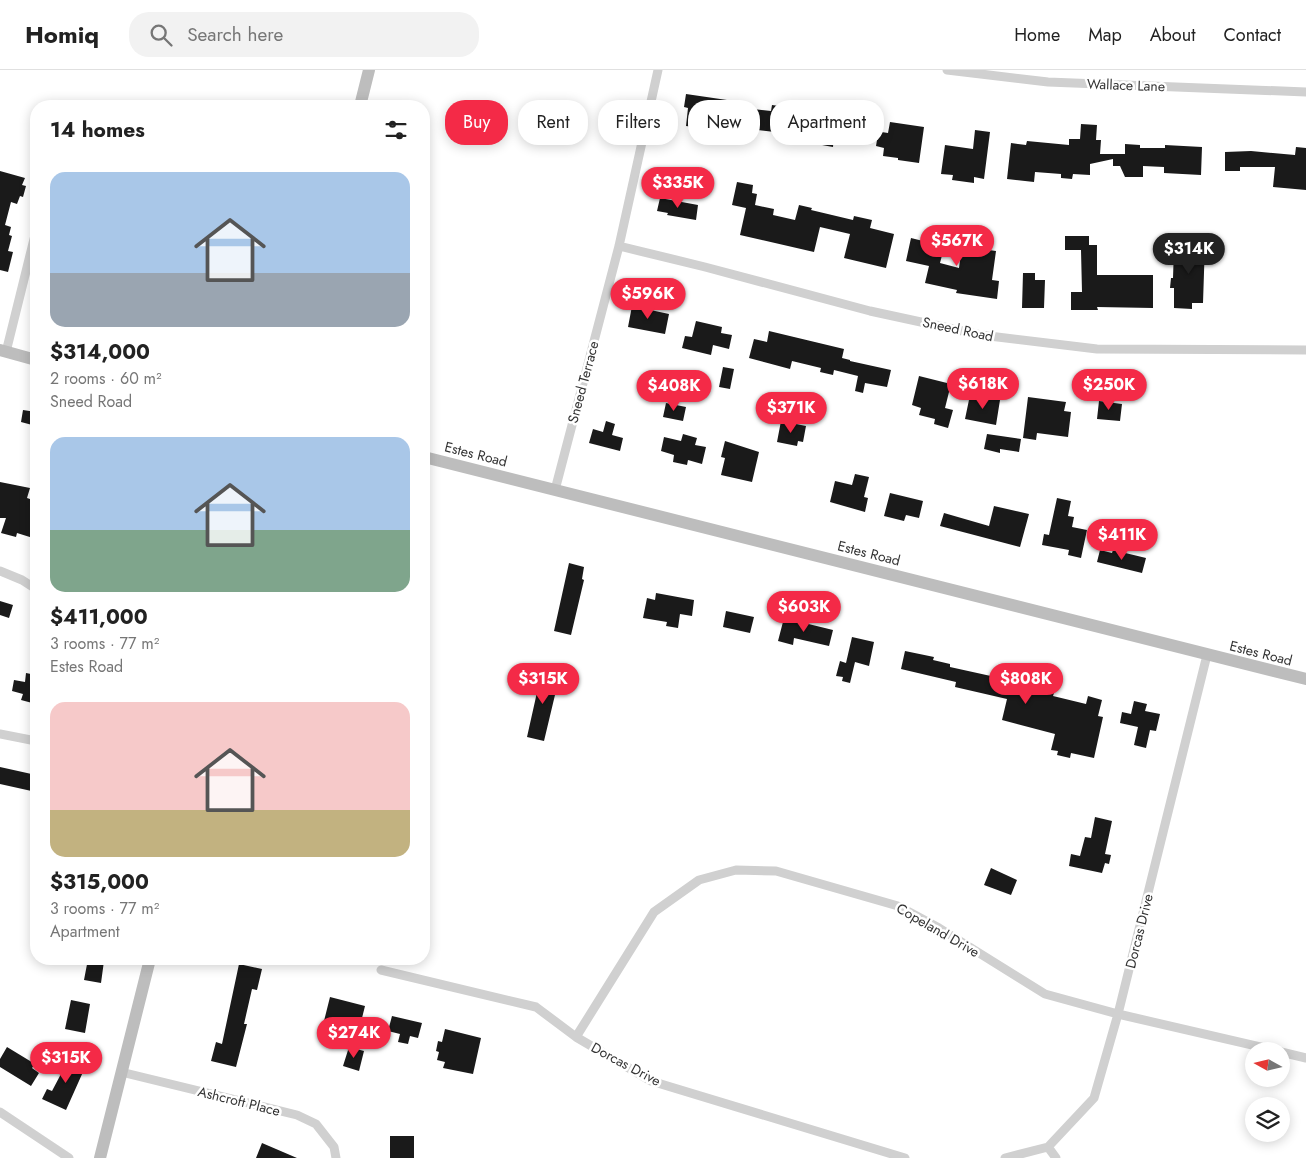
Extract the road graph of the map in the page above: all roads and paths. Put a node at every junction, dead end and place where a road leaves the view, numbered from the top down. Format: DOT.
graph roads {
  1 [pos="368,70"];
  2 [pos="658,70"];
  3 [pos="947,70"];
  4 [pos="1306,92"];
  5 [pos="361,100"];
  6 [pos="619,246"];
  7 [pos="30,253"];
  8 [pos="1306,350"];
  9 [pos="3,351"];
  10 [pos="30,358"];
  11 [pos="430,459"];
  12 [pos="554,490"];
  13 [pos="0,571"];
  14 [pos="30,585"];
  15 [pos="1207,655"];
  16 [pos="1306,679"];
  17 [pos="0,734"];
  18 [pos="30,740"];
  19 [pos="148,965"];
  20 [pos="381,970"];
  21 [pos="1118,1014"];
  22 [pos="576,1037"];
  23 [pos="1245,1044"];
  24 [pos="1290,1054"];
  25 [pos="1306,1058"];
  26 [pos="121,1072"];
  27 [pos="0,1112"];
  28 [pos="1048,1147"];
  29 [pos="69,1158"];
  30 [pos="100,1158"];
  31 [pos="336,1158"];
  32 [pos="905,1158"];
  33 [pos="1005,1158"];
  34 [pos="1056,1158"];
  1 -- 5 [label="main road"];
  2 -- 6 [label="street, Sneed Terrace"];
  3 -- 4 [label="street, Wallace Lane"];
  6 -- 8 [label="street, Sneed Road"];
  6 -- 12 [label="street, Sneed Terrace"];
  7 -- 9 [label="street"];
  9 -- 10 [label="main road"];
  11 -- 12 [label="main road, Estes Road"];
  12 -- 15 [label="main road, Estes Road"];
  13 -- 14 [label="street"];
  15 -- 16 [label="main road, Estes Road"];
  15 -- 21 [label="street, Dorcas Drive"];
  17 -- 18 [label="street"];
  19 -- 26 [label="main road"];
  20 -- 22 [label="street, Dorcas Drive"];
  21 -- 22 [label="street, Copeland Drive"];
  21 -- 23 [label="street, Copeland Drive"];
  21 -- 28 [label="street, Dorcas Drive"];
  22 -- 32 [label="street, Dorcas Drive"];
  24 -- 25 [label="street, Copeland Drive"];
  26 -- 30 [label="main road"];
  26 -- 31 [label="street, Ashcroft Place"];
  27 -- 29 [label="street"];
  28 -- 33 [label="street"];
  28 -- 34 [label="street"];
}
